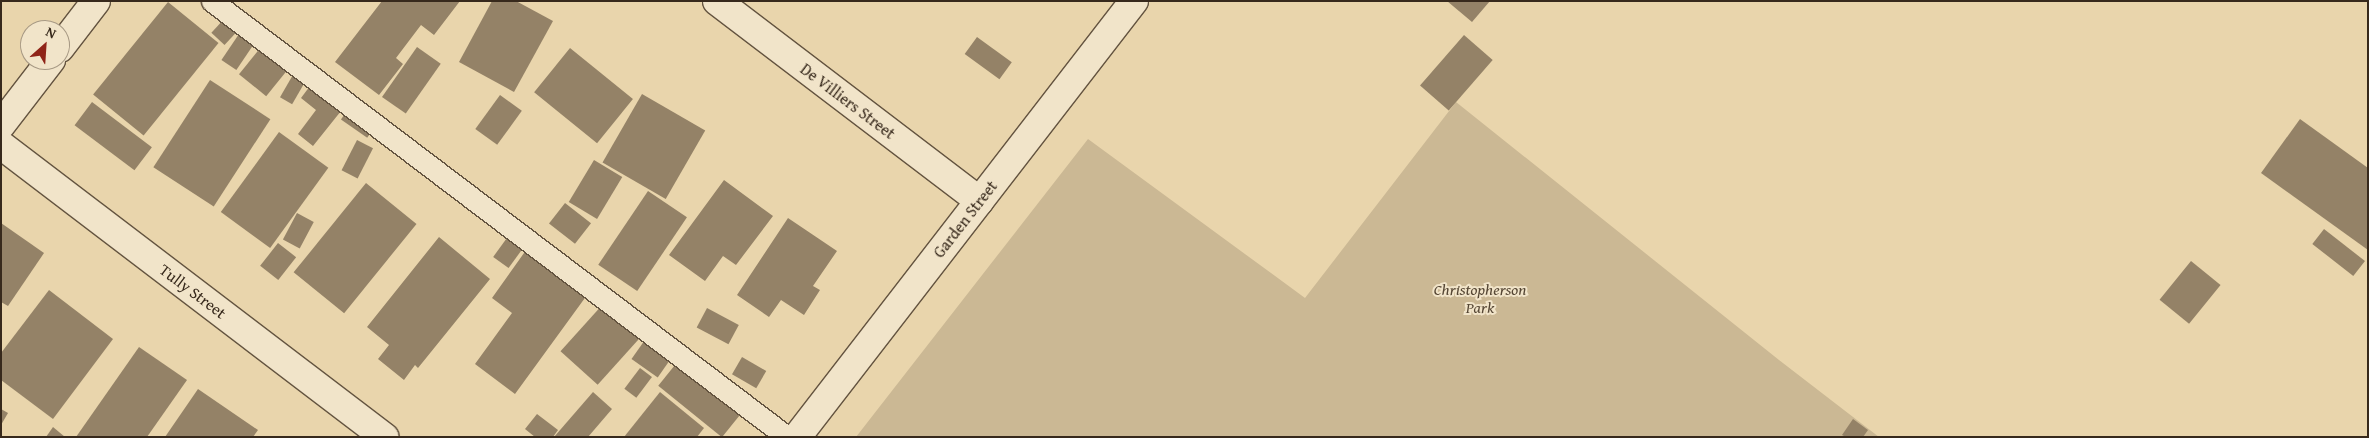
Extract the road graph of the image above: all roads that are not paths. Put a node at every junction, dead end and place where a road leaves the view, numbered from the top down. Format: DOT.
graph roads {
  1 [pos="96,1"];
  2 [pos="212,1"];
  3 [pos="717,1"];
  4 [pos="1134,1"];
  5 [pos="70,35"];
  6 [pos="43,70"];
  7 [pos="1,125"];
  8 [pos="1,145"];
  9 [pos="980,200"];
  10 [pos="384,437"];
  11 [pos="787,437"];
  12 [pos="796,437"];
  1 -- 5 [label="street"];
  2 -- 11 [label="lane"];
  3 -- 9 [label="street, De Villiers Street"];
  4 -- 9 [label="street, Garden Street"];
  6 -- 7 [label="street"];
  8 -- 10 [label="street, Tully Street"];
  9 -- 12 [label="street, Garden Street"];
}
